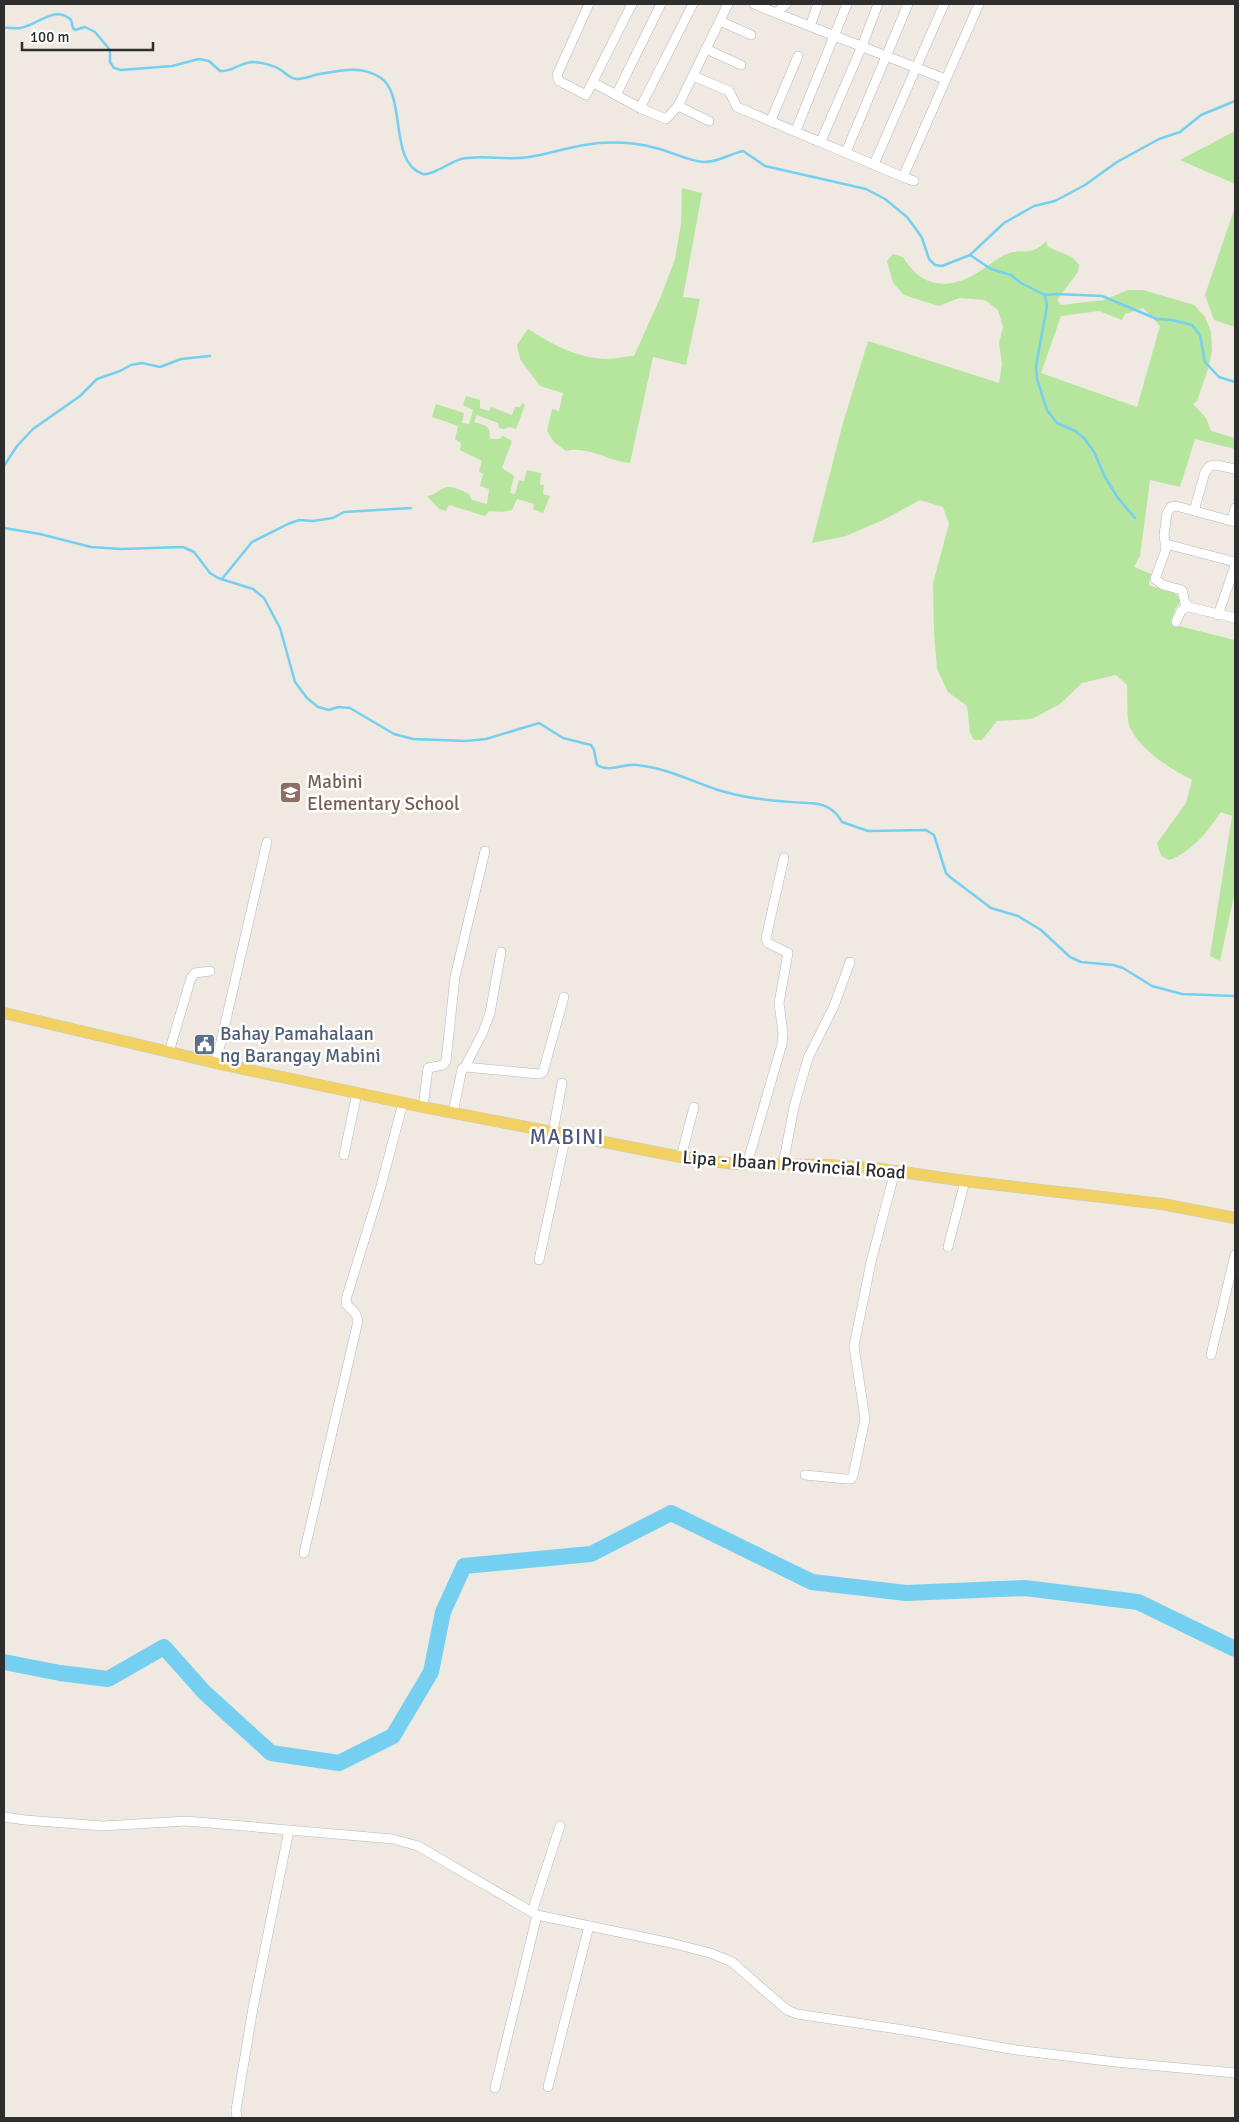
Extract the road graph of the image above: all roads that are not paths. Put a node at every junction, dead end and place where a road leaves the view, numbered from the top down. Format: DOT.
graph roads {
  1 [pos="589,4"];
  2 [pos="632,4"];
  3 [pos="661,4"];
  4 [pos="693,4"];
  5 [pos="728,4"];
  6 [pos="754,4"];
  7 [pos="786,4"];
  8 [pos="818,4"];
  9 [pos="847,4"];
  10 [pos="878,4"];
  11 [pos="908,4"];
  12 [pos="944,4"];
  13 [pos="979,4"];
  14 [pos="776,13"];
  15 [pos="720,20"];
  16 [pos="810,26"];
  17 [pos="752,35"];
  18 [pos="834,37"];
  19 [pos="862,46"];
  20 [pos="706,49"];
  21 [pos="798,56"];
  22 [pos="887,56"];
  23 [pos="741,65"];
  24 [pos="916,67"];
  25 [pos="693,76"];
  26 [pos="946,79"];
  27 [pos="594,83"];
  28 [pos="616,95"];
  29 [pos="678,106"];
  30 [pos="640,108"];
  31 [pos="771,120"];
  32 [pos="708,121"];
  33 [pos="796,130"];
  34 [pos="821,141"];
  35 [pos="846,152"];
  36 [pos="874,164"];
  37 [pos="903,176"];
  38 [pos="914,181"];
  39 [pos="1235,469"];
  40 [pos="1235,508"];
  41 [pos="1194,511"];
  42 [pos="1233,521"];
  43 [pos="1166,544"];
  44 [pos="1235,562"];
  45 [pos="1235,566"];
  46 [pos="1187,606"];
  47 [pos="1218,615"];
  48 [pos="1235,618"];
  49 [pos="1176,622"];
  50 [pos="267,842"];
  51 [pos="485,851"];
  52 [pos="784,858"];
  53 [pos="501,952"];
  54 [pos="850,962"];
  55 [pos="210,971"];
  56 [pos="564,997"];
  57 [pos="4,1013"];
  58 [pos="169,1052"];
  59 [pos="216,1063"];
  60 [pos="464,1067"];
  61 [pos="562,1083"];
  62 [pos="357,1093"];
  63 [pos="403,1102"];
  64 [pos="423,1107"];
  65 [pos="694,1107"];
  66 [pos="454,1113"];
  67 [pos="552,1132"];
  68 [pos="566,1135"];
  69 [pos="344,1155"];
  70 [pos="681,1157"];
  71 [pos="747,1164"];
  72 [pos="783,1165"];
  73 [pos="895,1171"];
  74 [pos="965,1181"];
  75 [pos="1235,1218"];
  76 [pos="948,1247"];
  77 [pos="1235,1255"];
  78 [pos="539,1260"];
  79 [pos="1211,1355"];
  80 [pos="805,1475"];
  81 [pos="304,1552"];
  82 [pos="4,1817"];
  83 [pos="560,1826"];
  84 [pos="289,1830"];
  85 [pos="535,1914"];
  86 [pos="588,1926"];
  87 [pos="1235,2073"];
  88 [pos="548,2087"];
  89 [pos="495,2088"];
  90 [pos="237,2118"];
  1 -- 27 [label="street"];
  2 -- 27 [label="street"];
  3 -- 28 [label="street"];
  4 -- 30 [label="street"];
  5 -- 15 [label="street"];
  6 -- 14 [label="street"];
  7 -- 14 [label="street"];
  8 -- 16 [label="street"];
  9 -- 18 [label="street"];
  10 -- 19 [label="street"];
  11 -- 22 [label="street"];
  12 -- 24 [label="street"];
  13 -- 26 [label="street"];
  14 -- 16 [label="street"];
  15 -- 17 [label="street"];
  15 -- 20 [label="street"];
  16 -- 18 [label="street"];
  18 -- 19 [label="street"];
  18 -- 33 [label="street"];
  19 -- 22 [label="street"];
  19 -- 34 [label="street"];
  20 -- 23 [label="street"];
  20 -- 25 [label="street"];
  21 -- 31 [label="street"];
  22 -- 24 [label="street"];
  22 -- 35 [label="street"];
  24 -- 26 [label="street"];
  24 -- 36 [label="street"];
  25 -- 29 [label="street"];
  25 -- 31 [label="street"];
  26 -- 37 [label="street"];
  27 -- 28 [label="street"];
  28 -- 30 [label="street"];
  29 -- 30 [label="street"];
  29 -- 32 [label="street"];
  31 -- 33 [label="street"];
  33 -- 34 [label="street"];
  34 -- 35 [label="street"];
  35 -- 36 [label="street"];
  36 -- 37 [label="street"];
  37 -- 38 [label="street"];
  39 -- 41 [label="street"];
  40 -- 42 [label="street"];
  41 -- 42 [label="street"];
  41 -- 43 [label="street"];
  43 -- 44 [label="street"];
  43 -- 46 [label="street"];
  45 -- 47 [label="street"];
  46 -- 47 [label="street"];
  46 -- 49 [label="street"];
  47 -- 48 [label="street"];
  50 -- 59 [label="street"];
  51 -- 64 [label="street"];
  52 -- 71 [label="street"];
  53 -- 60 [label="street"];
  54 -- 72 [label="street"];
  55 -- 58 [label="street"];
  56 -- 60 [label="street"];
  57 -- 58 [label="main road, Lipa - Ibaan Provincial Road"];
  58 -- 59 [label="main road, Lipa - Ibaan Provincial Road"];
  59 -- 62 [label="main road, Lipa - Ibaan Provincial Road"];
  60 -- 66 [label="street"];
  61 -- 67 [label="street"];
  62 -- 63 [label="main road, Lipa - Ibaan Provincial Road"];
  62 -- 69 [label="street"];
  63 -- 64 [label="main road, Lipa - Ibaan Provincial Road"];
  63 -- 81 [label="street"];
  64 -- 66 [label="main road, Lipa - Ibaan Provincial Road"];
  65 -- 70 [label="street"];
  66 -- 67 [label="main road, Lipa - Ibaan Provincial Road"];
  67 -- 68 [label="main road, Lipa - Ibaan Provincial Road"];
  68 -- 70 [label="main road, Lipa - Ibaan Provincial Road"];
  68 -- 78 [label="street"];
  70 -- 71 [label="main road, Lipa - Ibaan Provincial Road"];
  71 -- 72 [label="main road, Lipa - Ibaan Provincial Road"];
  72 -- 73 [label="main road, Lipa - Ibaan Provincial Road"];
  73 -- 74 [label="main road, Lipa - Ibaan Provincial Road"];
  73 -- 80 [label="street"];
  74 -- 75 [label="main road, Lipa - Ibaan Provincial Road"];
  74 -- 76 [label="street"];
  77 -- 79 [label="street"];
  82 -- 84 [label="street"];
  83 -- 85 [label="street"];
  84 -- 85 [label="street"];
  84 -- 90 [label="street"];
  85 -- 86 [label="street"];
  85 -- 89 [label="street"];
  86 -- 87 [label="street"];
  86 -- 88 [label="street"];
}
